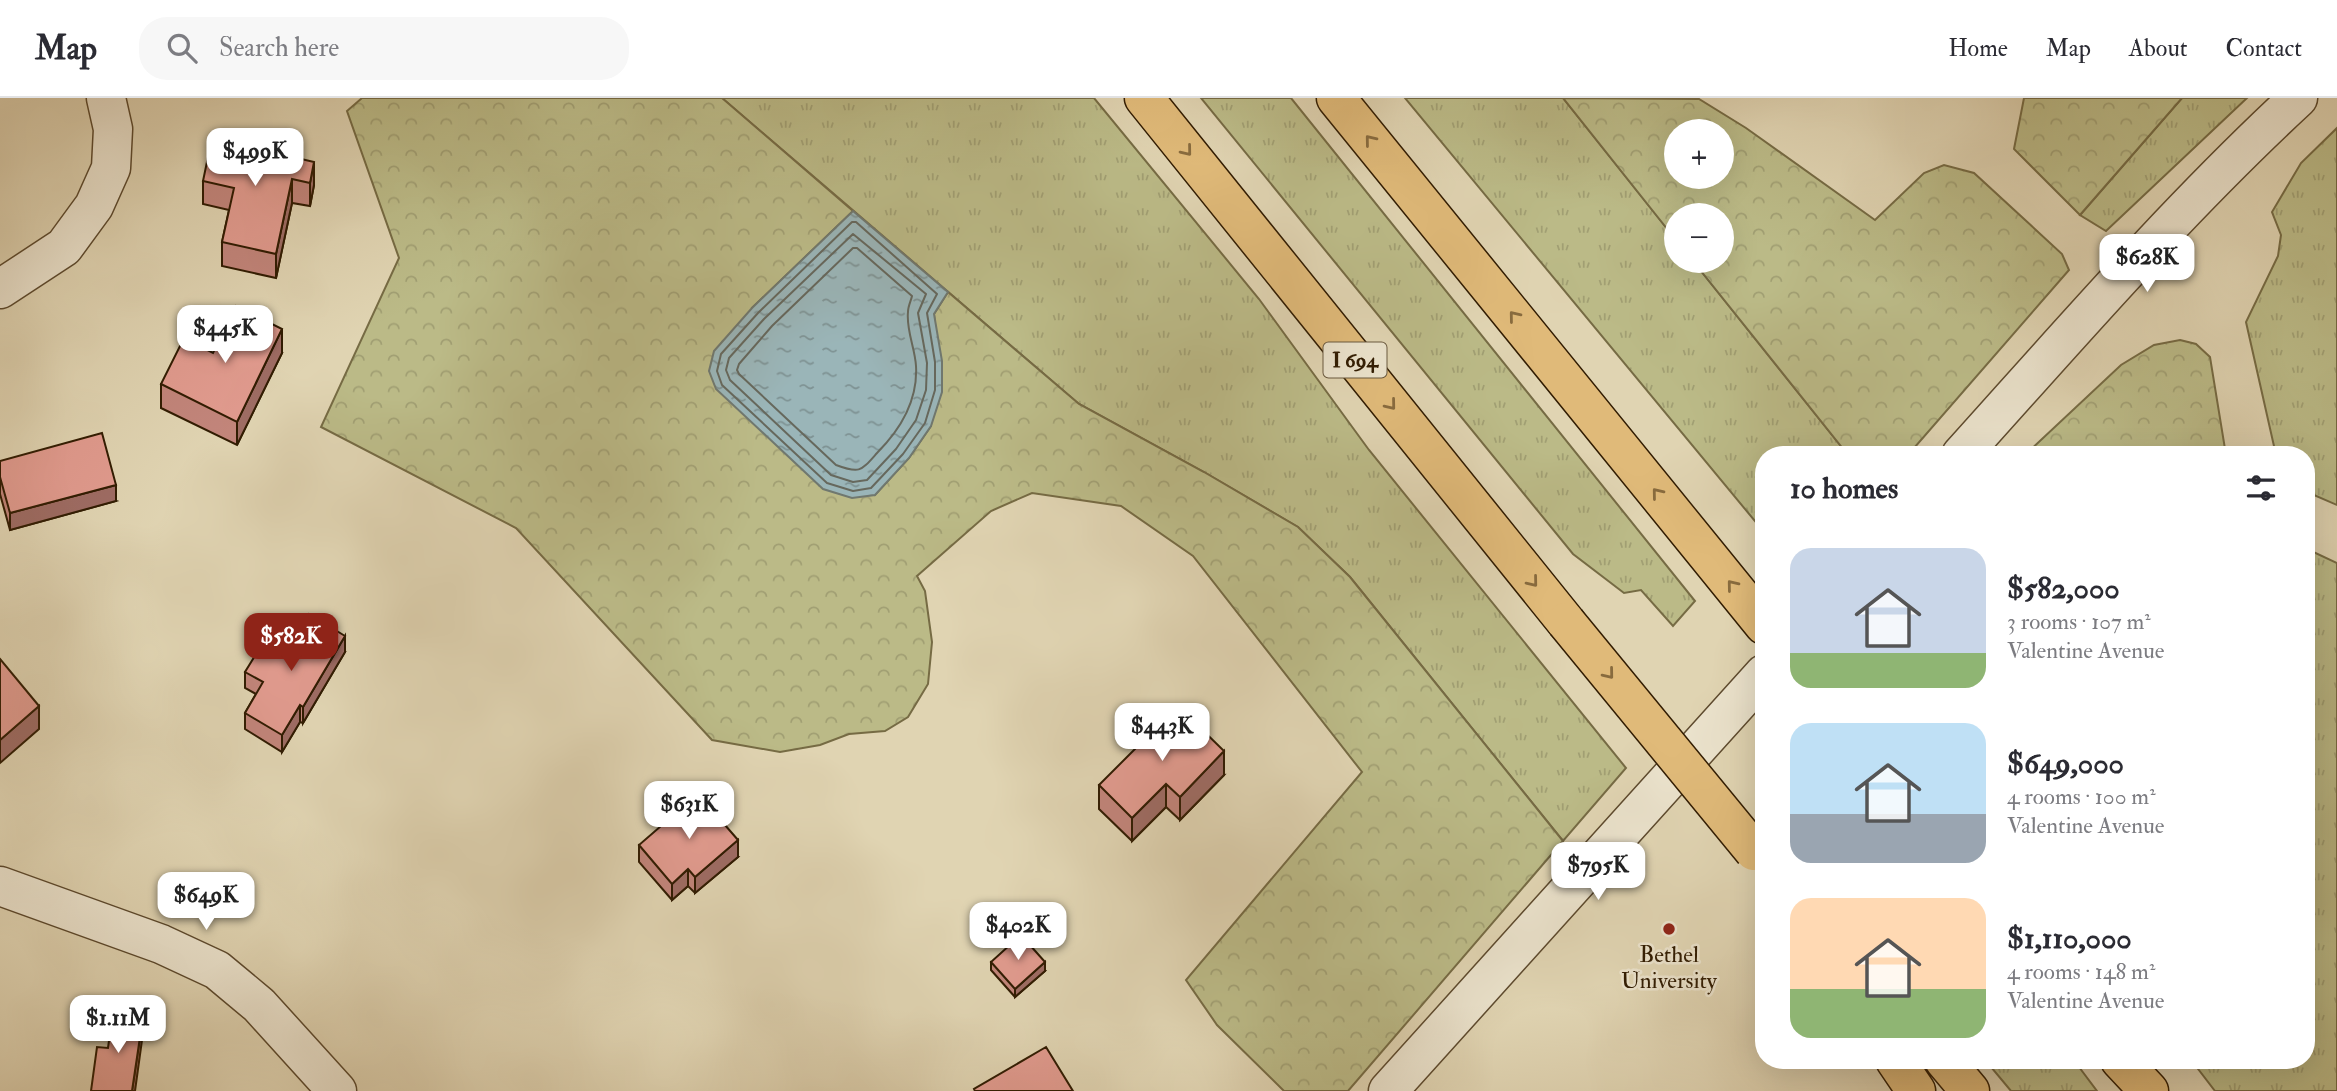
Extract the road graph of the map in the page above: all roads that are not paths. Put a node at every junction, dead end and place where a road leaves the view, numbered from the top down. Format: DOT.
graph roads {
  1 [pos="106,98"];
  2 [pos="1144,98"];
  3 [pos="1336,98"];
  4 [pos="2298,98"];
  5 [pos="0,289"];
  6 [pos="1969,446"];
  7 [pos="1755,614"];
  8 [pos="1755,684"];
  9 [pos="1755,853"];
  10 [pos="0,886"];
  11 [pos="1901,1069"];
  12 [pos="1951,1069"];
  13 [pos="337,1091"];
  14 [pos="1388,1091"];
  15 [pos="1916,1091"];
  16 [pos="1969,1091"];
  1 -- 5 [label="street"];
  2 -- 9 [label="highway, I 694, one-way, bridge"];
  7 -- 3 [label="highway, one-way"];
  4 -- 6 [label="street"];
  8 -- 14 [label="street"];
  10 -- 13 [label="street"];
  11 -- 15 [label="highway"];
  12 -- 16 [label="highway"];
}
